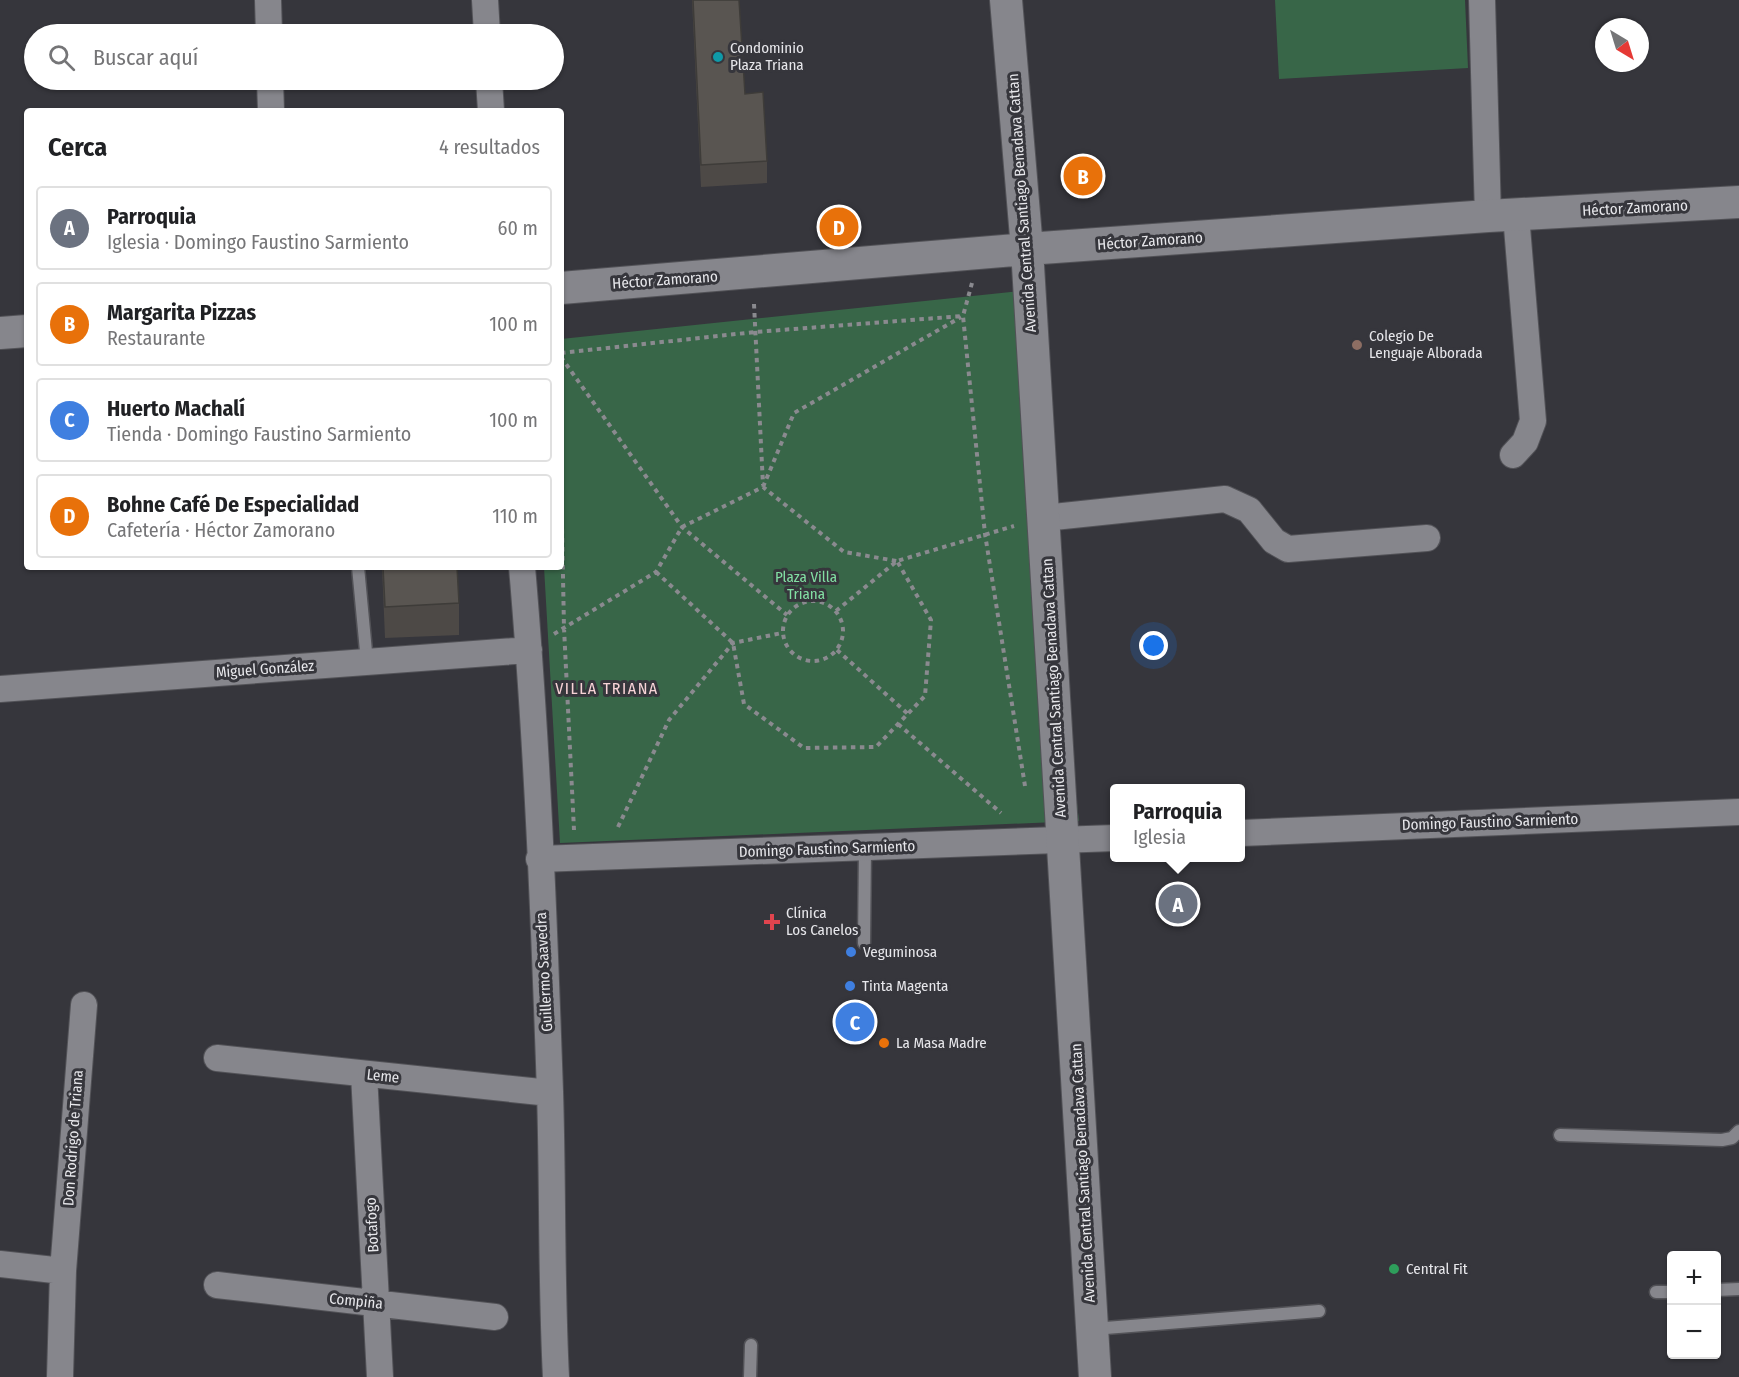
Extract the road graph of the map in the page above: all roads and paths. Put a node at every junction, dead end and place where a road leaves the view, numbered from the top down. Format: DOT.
graph roads {
  1 [pos="268,0"];
  2 [pos="486,0"];
  3 [pos="1006,0"];
  4 [pos="1482,0"];
  5 [pos="269,24"];
  6 [pos="487,24"];
  7 [pos="270,90"];
  8 [pos="489,90"];
  9 [pos="271,108"];
  10 [pos="490,108"];
  11 [pos="1739,201"];
  12 [pos="1502,216"];
  13 [pos="1028,249"];
  14 [pos="753,273"];
  15 [pos="564,288"];
  16 [pos="963,316"];
  17 [pos="24,331"];
  18 [pos="755,332"];
  19 [pos="0,333"];
  20 [pos="564,355"];
  21 [pos="564,359"];
  22 [pos="1514,454"];
  23 [pos="763,487"];
  24 [pos="1044,518"];
  25 [pos="682,527"];
  26 [pos="985,534"];
  27 [pos="1427,538"];
  28 [pos="897,561"];
  29 [pos="358,570"];
  30 [pos="522,570"];
  31 [pos="563,570"];
  32 [pos="656,572"];
  33 [pos="836,611"];
  34 [pos="787,615"];
  35 [pos="564,628"];
  36 [pos="782,633"];
  37 [pos="733,642"];
  38 [pos="529,650"];
  39 [pos="837,650"];
  40 [pos="367,662"];
  41 [pos="0,689"];
  42 [pos="908,714"];
  43 [pos="898,724"];
  44 [pos="1026,794"];
  45 [pos="1739,812"];
  46 [pos="574,825"];
  47 [pos="584,826"];
  48 [pos="616,830"];
  49 [pos="1245,832"];
  50 [pos="1110,838"];
  51 [pos="1048,841"];
  52 [pos="866,848"];
  53 [pos="575,858"];
  54 [pos="539,859"];
  55 [pos="864,943"];
  56 [pos="84,1005"];
  57 [pos="217,1058"];
  58 [pos="364,1074"];
  59 [pos="550,1093"];
  60 [pos="1739,1131"];
  61 [pos="1560,1135"];
  62 [pos="0,1264"];
  63 [pos="63,1271"];
  64 [pos="217,1285"];
  65 [pos="1739,1289"];
  66 [pos="1721,1290"];
  67 [pos="1656,1292"];
  68 [pos="1667,1292"];
  69 [pos="376,1303"];
  70 [pos="1319,1311"];
  71 [pos="495,1317"];
  72 [pos="1092,1329"];
  73 [pos="751,1345"];
  74 [pos="60,1377"];
  75 [pos="380,1377"];
  76 [pos="556,1377"];
  77 [pos="750,1377"];
  78 [pos="1095,1377"];
  1 -- 5 [label="street"];
  2 -- 6 [label="street"];
  3 -- 13 [label="street, Avenida Central Santiago Benadava Cattan"];
  4 -- 12 [label="street"];
  7 -- 9 [label="street"];
  8 -- 10 [label="street"];
  11 -- 12 [label="street, Héctor Zamorano"];
  12 -- 13 [label="street, Héctor Zamorano"];
  12 -- 22 [label="street"];
  13 -- 14 [label="street, Héctor Zamorano"];
  13 -- 24 [label="street, Avenida Central Santiago Benadava Cattan"];
  14 -- 15 [label="street, Héctor Zamorano"];
  14 -- 18 [label="path"];
  16 -- 18 [label="path"];
  16 -- 23 [label="path"];
  16 -- 26 [label="path"];
  17 -- 19 [label="street"];
  18 -- 20 [label="path"];
  18 -- 23 [label="path"];
  21 -- 25 [label="path"];
  23 -- 25 [label="path"];
  23 -- 28 [label="path"];
  24 -- 26 [label="path"];
  24 -- 27 [label="street"];
  24 -- 51 [label="street, Avenida Central Santiago Benadava Cattan"];
  25 -- 32 [label="path"];
  25 -- 34 [label="path"];
  26 -- 28 [label="path"];
  26 -- 44 [label="path"];
  28 -- 33 [label="path"];
  28 -- 42 [label="path"];
  29 -- 40 [label="lane"];
  30 -- 38 [label="street, Guillermo Saavedra"];
  31 -- 35 [label="path"];
  32 -- 35 [label="path"];
  32 -- 37 [label="path"];
  33 -- 34 [label="path"];
  33 -- 39 [label="path"];
  34 -- 36 [label="path"];
  35 -- 38 [label="path"];
  35 -- 46 [label="path"];
  36 -- 37 [label="path"];
  36 -- 39 [label="path"];
  37 -- 43 [label="path"];
  37 -- 48 [label="path"];
  38 -- 40 [label="street, Miguel González"];
  38 -- 54 [label="street, Guillermo Saavedra"];
  39 -- 42 [label="path"];
  40 -- 41 [label="street, Miguel González"];
  42 -- 43 [label="path"];
  43 -- 51 [label="path"];
  45 -- 49 [label="street, Domingo Faustino Sarmiento"];
  46 -- 47 [label="path"];
  46 -- 53 [label="path"];
  50 -- 51 [label="street, Domingo Faustino Sarmiento"];
  51 -- 52 [label="street, Domingo Faustino Sarmiento"];
  51 -- 72 [label="street, Avenida Central Santiago Benadava Cattan"];
  52 -- 53 [label="street, Domingo Faustino Sarmiento"];
  52 -- 55 [label="lane"];
  53 -- 54 [label="street, Domingo Faustino Sarmiento"];
  54 -- 59 [label="street, Guillermo Saavedra"];
  56 -- 63 [label="street, Don Rodrigo de Triana"];
  57 -- 58 [label="street, Leme"];
  58 -- 59 [label="street, Leme"];
  58 -- 69 [label="street, Botafogo"];
  59 -- 76 [label="street, Guillermo Saavedra"];
  60 -- 61 [label="lane"];
  62 -- 63 [label="street"];
  63 -- 74 [label="street, Don Rodrigo de Triana"];
  64 -- 69 [label="street, Compiña"];
  65 -- 66 [label="lane"];
  67 -- 68 [label="lane"];
  69 -- 71 [label="street, Compiña"];
  69 -- 75 [label="street, Botafogo"];
  70 -- 72 [label="lane"];
  72 -- 78 [label="street, Avenida Central Santiago Benadava Cattan"];
  73 -- 77 [label="lane"];
}
